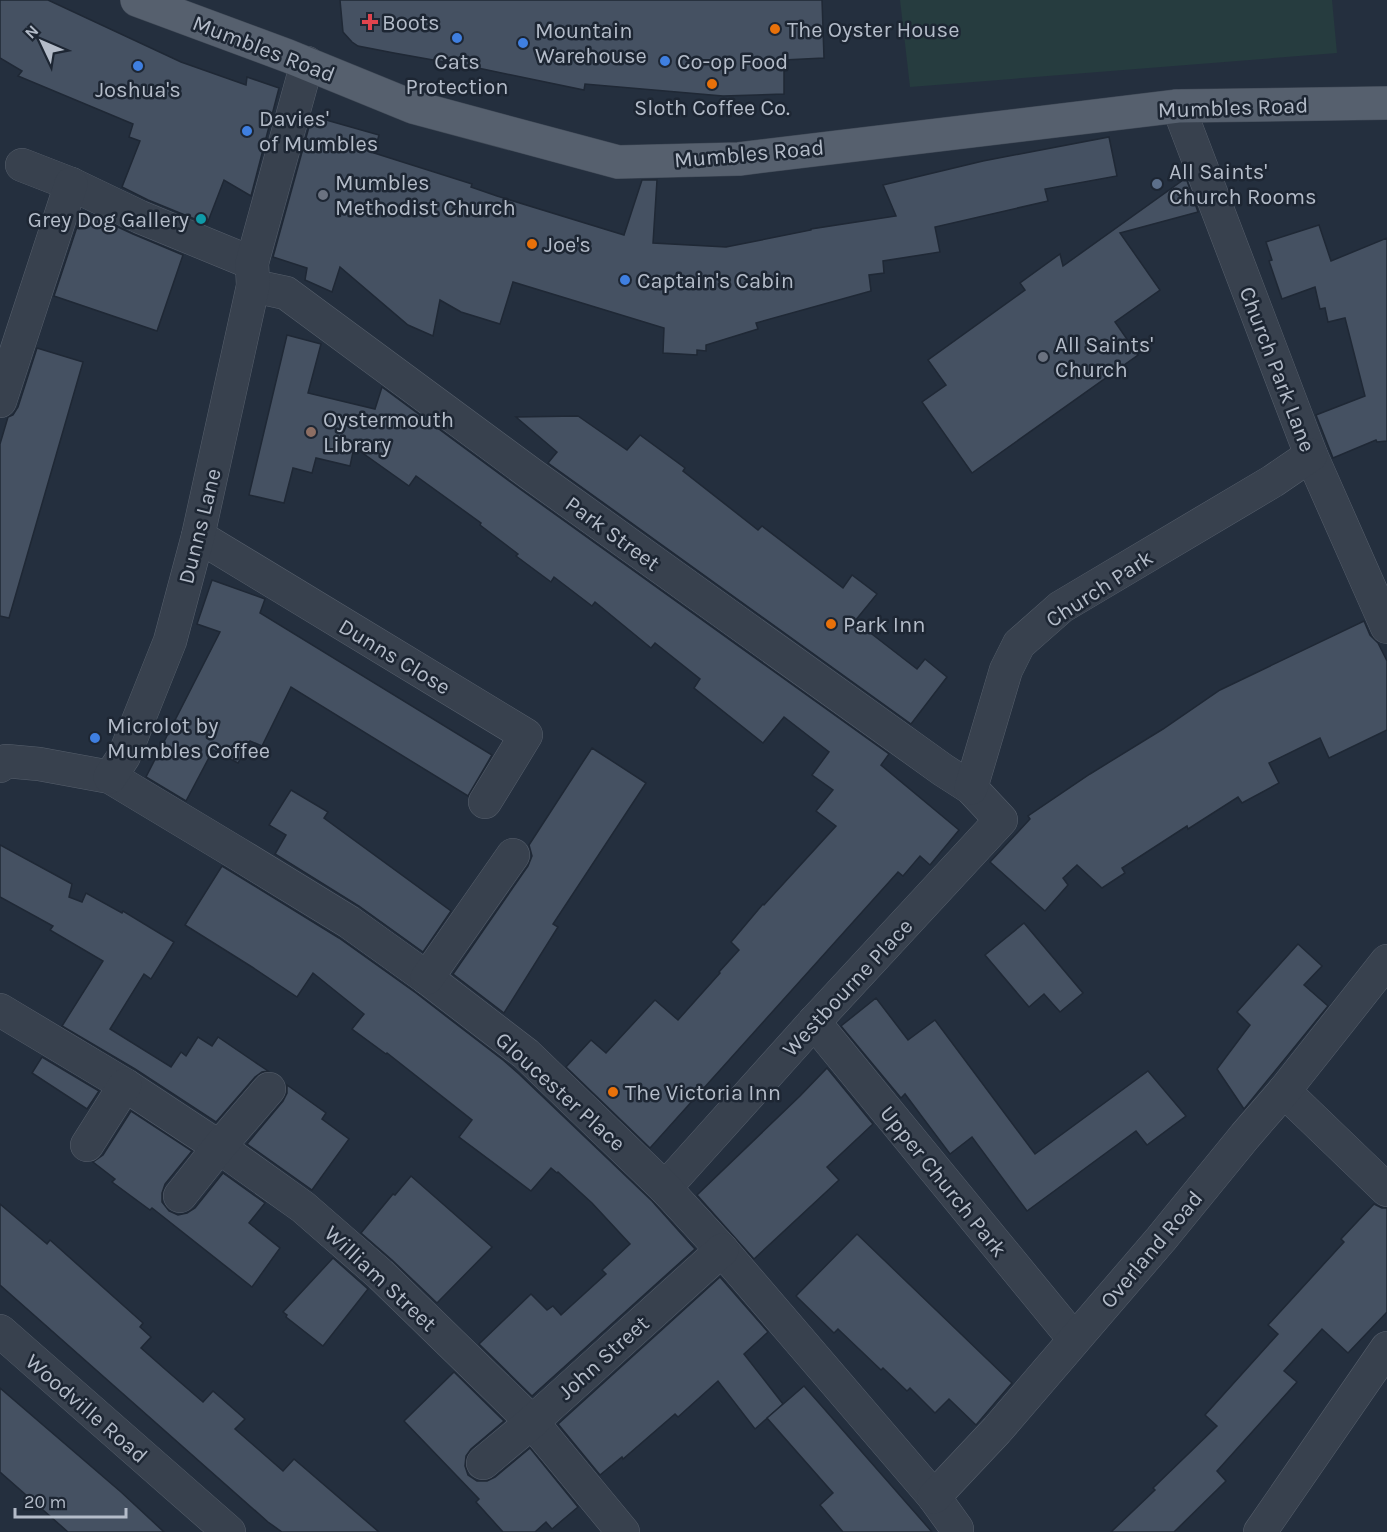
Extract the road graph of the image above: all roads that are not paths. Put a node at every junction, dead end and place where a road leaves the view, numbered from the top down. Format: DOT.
graph roads {
  1 [pos="137,0"];
  2 [pos="307,63"];
  3 [pos="1387,103"];
  4 [pos="1178,106"];
  5 [pos="22,165"];
  6 [pos="71,184"];
  7 [pos="252,275"];
  8 [pos="0,400"];
  9 [pos="1311,455"];
  10 [pos="198,536"];
  11 [pos="1387,627"];
  12 [pos="0,766"];
  13 [pos="110,777"];
  14 [pos="971,788"];
  15 [pos="485,802"];
  16 [pos="513,855"];
  17 [pos="1387,961"];
  18 [pos="427,978"];
  19 [pos="0,1010"];
  20 [pos="814,1022"];
  21 [pos="125,1085"];
  22 [pos="269,1089"];
  23 [pos="1284,1091"];
  24 [pos="87,1145"];
  25 [pos="219,1147"];
  26 [pos="665,1188"];
  27 [pos="1387,1190"];
  28 [pos="180,1196"];
  29 [pos="722,1250"];
  30 [pos="0,1331"];
  31 [pos="1074,1339"];
  32 [pos="1387,1348"];
  33 [pos="532,1422"];
  34 [pos="483,1463"];
  35 [pos="934,1497"];
  36 [pos="229,1532"];
  37 [pos="623,1532"];
  38 [pos="957,1532"];
  39 [pos="1260,1532"];
  1 -- 2 [label="main road, Mumbles Road"];
  2 -- 4 [label="main road, Mumbles Road"];
  2 -- 7 [label="street, Dunns Lane"];
  3 -- 4 [label="main road, Mumbles Road"];
  4 -- 9 [label="street, Church Park Lane"];
  5 -- 6 [label="street"];
  6 -- 7 [label="street"];
  6 -- 8 [label="street"];
  7 -- 10 [label="street, Dunns Lane"];
  7 -- 14 [label="street, Park Street"];
  9 -- 11 [label="street, Church Park Lane"];
  9 -- 14 [label="street, Church Park"];
  10 -- 13 [label="street, Dunns Lane"];
  10 -- 15 [label="street, Dunns Close"];
  12 -- 13 [label="street"];
  13 -- 18 [label="street, Gloucester Place"];
  14 -- 20 [label="street, Westbourne Place"];
  16 -- 18 [label="street"];
  17 -- 23 [label="street, Overland Road"];
  18 -- 26 [label="street, Gloucester Place"];
  19 -- 21 [label="street, William Street"];
  20 -- 26 [label="street, Westbourne Place"];
  20 -- 31 [label="street, Upper Church Park"];
  21 -- 24 [label="street"];
  21 -- 25 [label="street, William Street"];
  22 -- 25 [label="street"];
  23 -- 27 [label="street"];
  23 -- 31 [label="street, Overland Road"];
  25 -- 28 [label="street"];
  25 -- 33 [label="street, William Street"];
  26 -- 29 [label="street, Gloucester Place"];
  29 -- 33 [label="street, John Street"];
  29 -- 35 [label="street, Gloucester Place"];
  30 -- 36 [label="street, Woodville Road"];
  31 -- 35 [label="street, Overland Road"];
  32 -- 39 [label="street"];
  33 -- 34 [label="street, John Street"];
  33 -- 37 [label="street, William Street"];
  35 -- 38 [label="street"];
}
